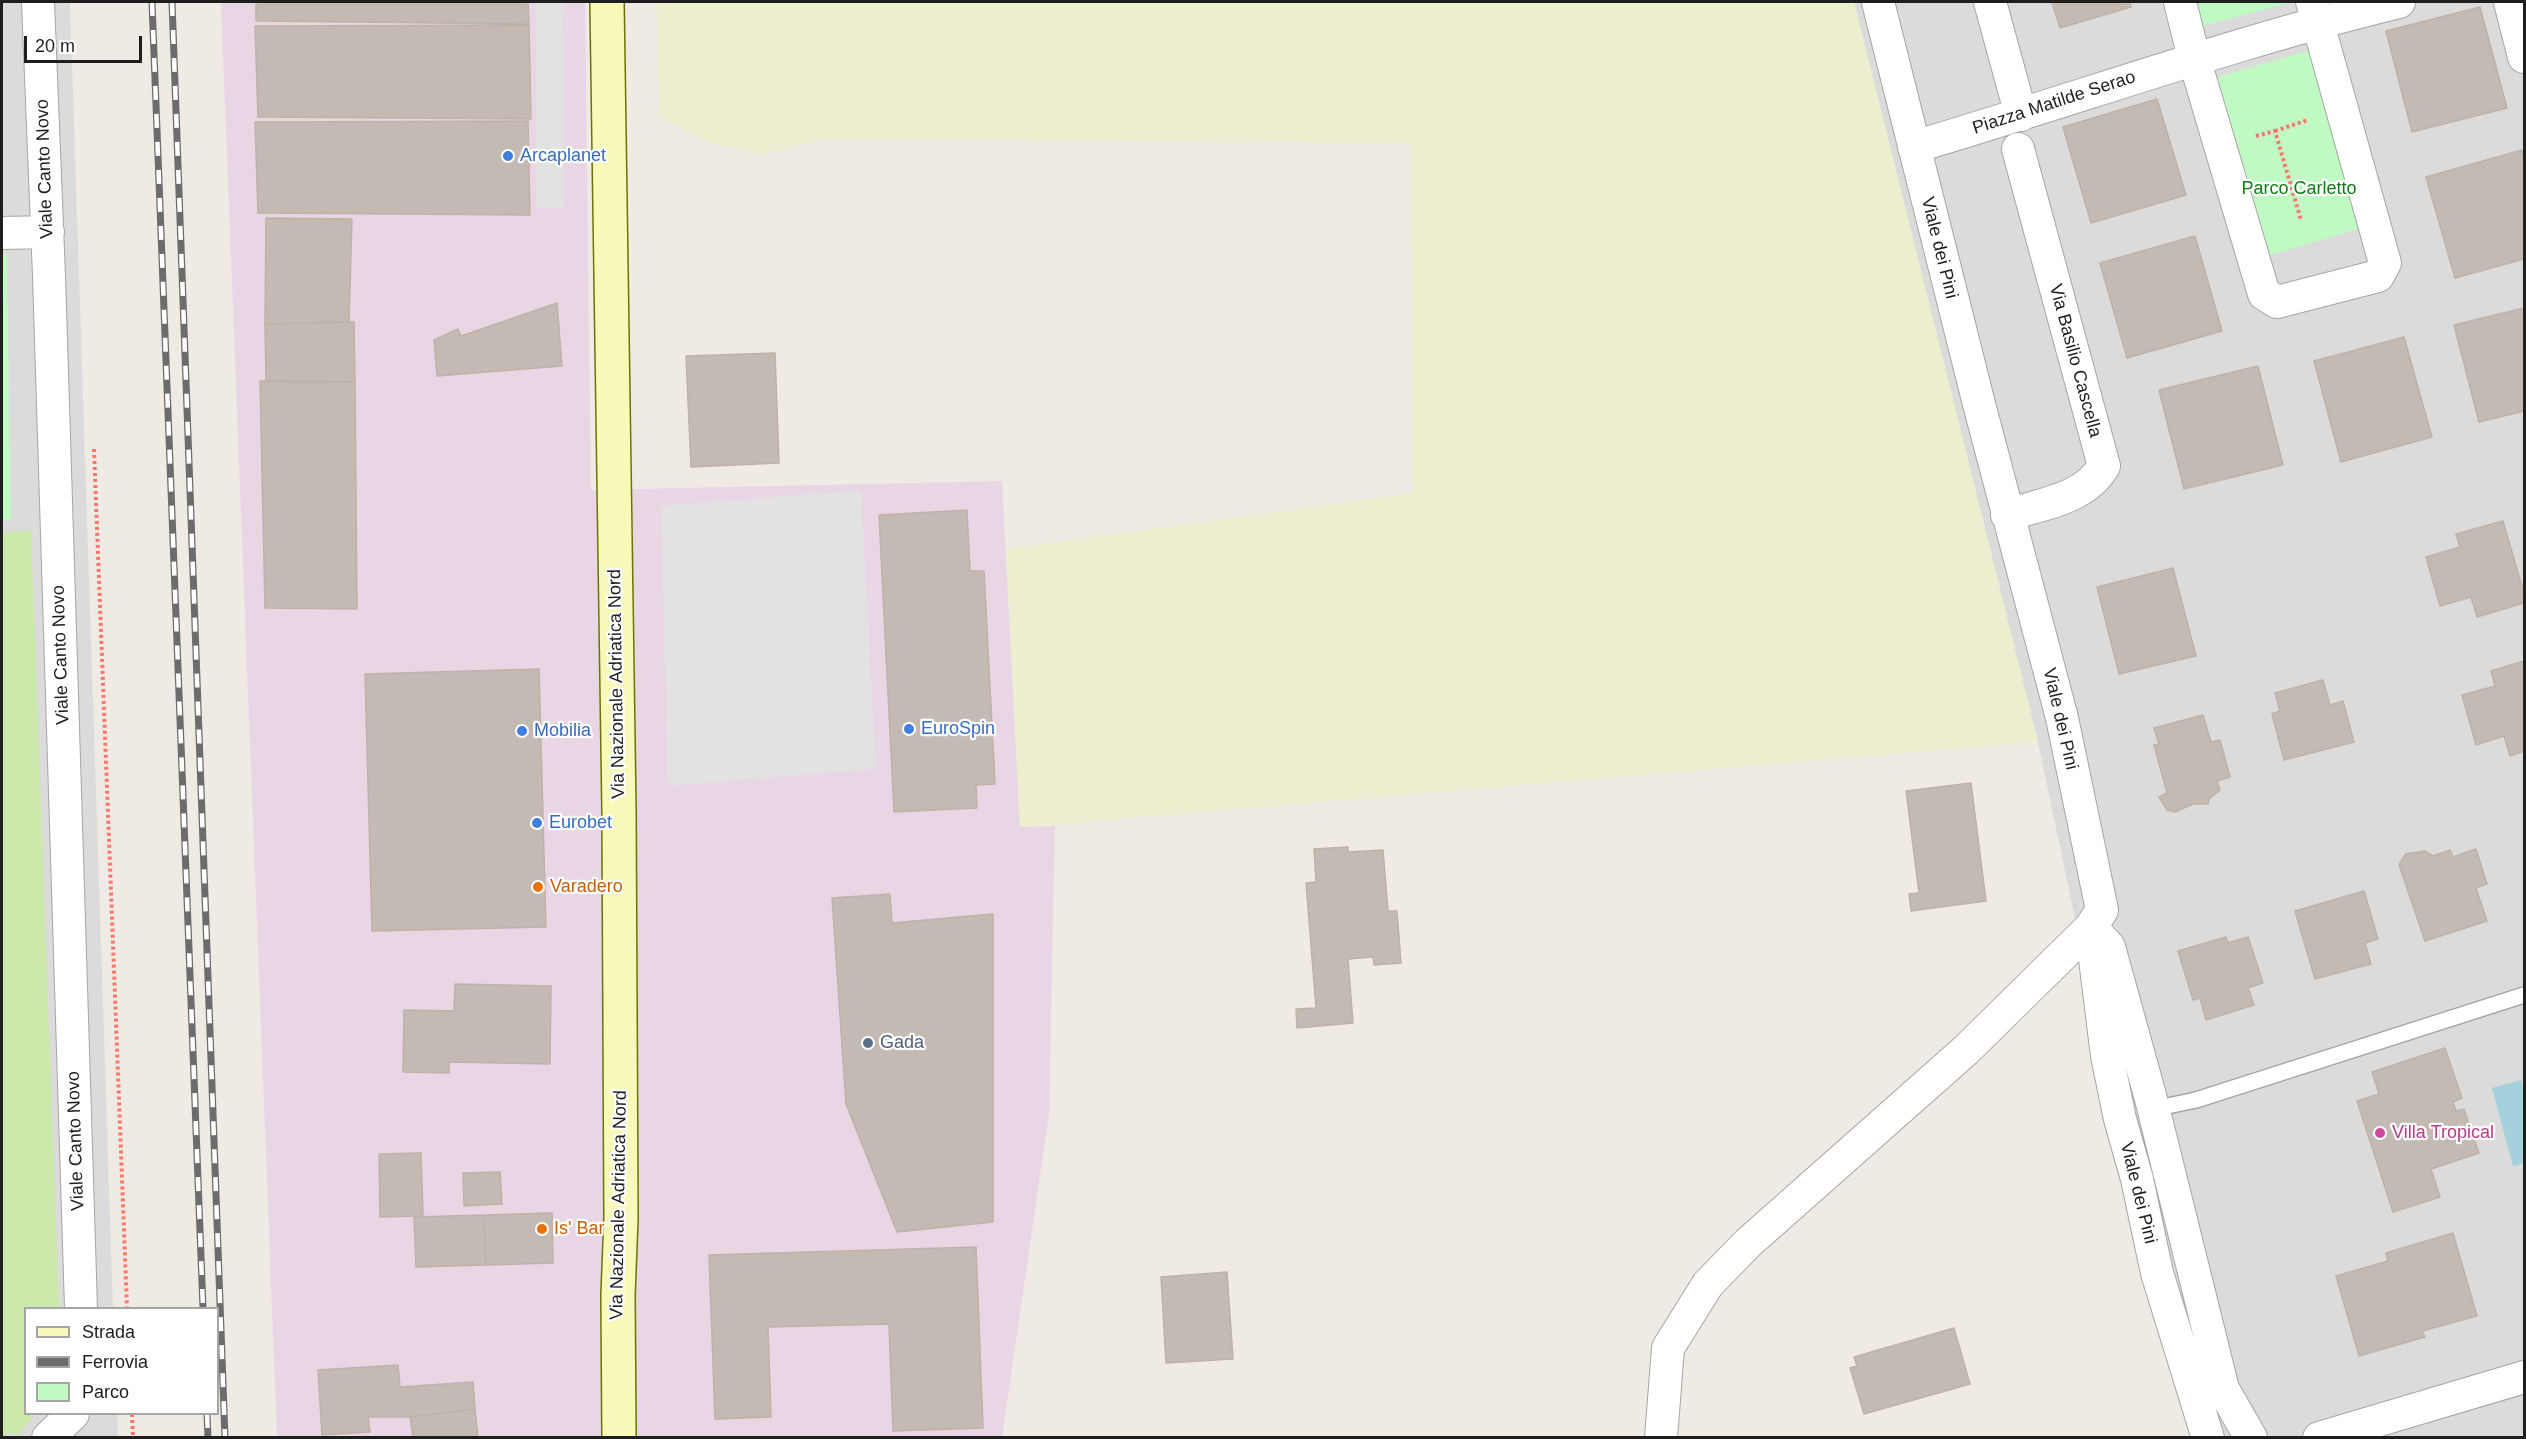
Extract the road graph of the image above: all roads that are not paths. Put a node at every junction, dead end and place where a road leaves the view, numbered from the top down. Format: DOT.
graph roads {
  1 [pos="38,2"];
  2 [pos="607,2"];
  3 [pos="1878,2"];
  4 [pos="1990,2"];
  5 [pos="2181,2"];
  6 [pos="2399,2"];
  7 [pos="2510,2"];
  8 [pos="2314,12"];
  9 [pos="2194,57"];
  10 [pos="2524,57"];
  11 [pos="2021,116"];
  12 [pos="1914,147"];
  13 [pos="2018,149"];
  14 [pos="2,232"];
  15 [pos="48,232"];
  16 [pos="2007,515"];
  17 [pos="2091,927"];
  18 [pos="2524,995"];
  19 [pos="2153,1108"];
  20 [pos="81,1307"];
  21 [pos="2524,1377"];
  22 [pos="619,1437"];
  23 [pos="1661,1437"];
  24 [pos="2208,1437"];
  25 [pos="2251,1437"];
  26 [pos="2319,1437"];
  1 -- 15 [label="street, Viale Canto Novo"];
  2 -- 22 [label="main road, Via Nazionale Adriatica Nord"];
  3 -- 12 [label="street, Viale dei Pini"];
  4 -- 11 [label="street"];
  5 -- 9 [label="street"];
  6 -- 8 [label="street, Piazza Matilde Serao"];
  7 -- 10 [label="street"];
  8 -- 9 [label="street, Piazza Matilde Serao"];
  8 -- 9 [label="street"];
  9 -- 11 [label="street, Piazza Matilde Serao"];
  11 -- 12 [label="street, Piazza Matilde Serao"];
  12 -- 16 [label="street, Viale dei Pini"];
  13 -- 16 [label="street, Via Basilio Cascella"];
  14 -- 15 [label="street"];
  15 -- 20 [label="street, Viale Canto Novo"];
  16 -- 17 [label="street, Viale dei Pini"];
  17 -- 19 [label="street"];
  17 -- 23 [label="street"];
  17 -- 24 [label="street, Viale dei Pini"];
  18 -- 19 [label="lane"];
  19 -- 25 [label="street"];
  21 -- 26 [label="street"];
}
